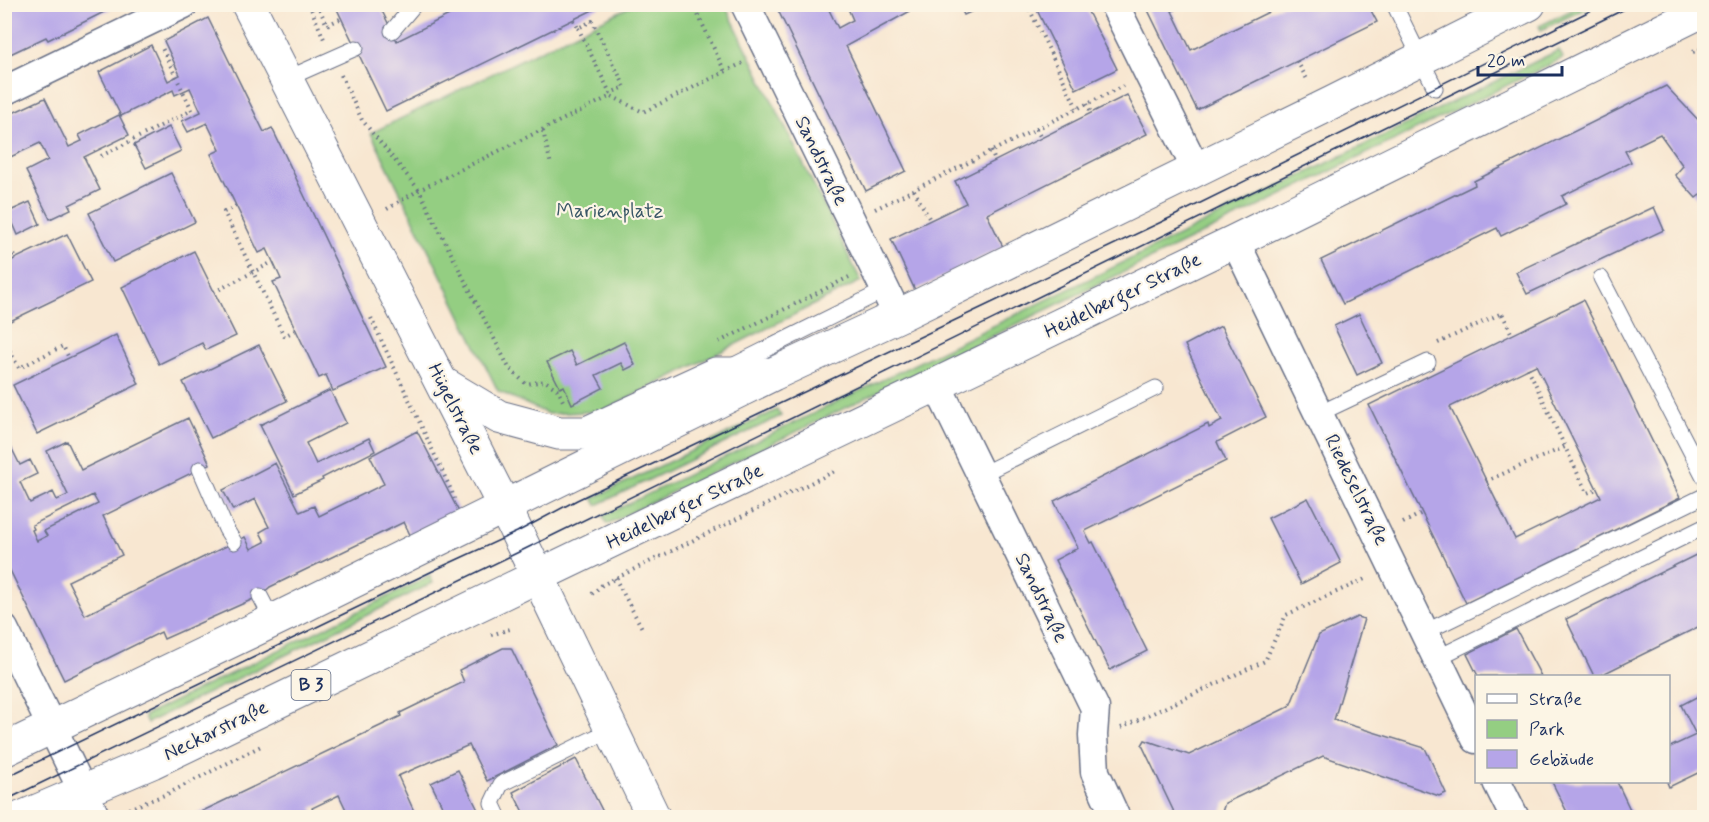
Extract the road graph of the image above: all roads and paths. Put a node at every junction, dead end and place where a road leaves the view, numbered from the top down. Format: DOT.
graph roads {
  1 [pos="184,4"];
  2 [pos="248,4"];
  3 [pos="309,4"];
  4 [pos="317,4"];
  5 [pos="415,4"];
  6 [pos="693,4"];
  7 [pos="745,4"];
  8 [pos="1027,4"];
  9 [pos="1114,4"];
  10 [pos="1269,4"];
  11 [pos="1394,4"];
  12 [pos="1529,4"];
  13 [pos="1272,10"];
  14 [pos="1702,13"];
  15 [pos="342,18"];
  16 [pos="574,20"];
  17 [pos="149,21"];
  18 [pos="578,28"];
  19 [pos="392,31"];
  20 [pos="356,48"];
  21 [pos="768,51"];
  22 [pos="1060,57"];
  23 [pos="334,58"];
  24 [pos="1053,60"];
  25 [pos="1297,61"];
  26 [pos="725,72"];
  27 [pos="1428,73"];
  28 [pos="286,80"];
  29 [pos="1129,83"];
  30 [pos="1312,89"];
  31 [pos="4,91"];
  32 [pos="610,95"];
  33 [pos="1087,104"];
  34 [pos="1077,108"];
  35 [pos="1091,113"];
  36 [pos="1036,129"];
  37 [pos="543,130"];
  38 [pos="1041,138"];
  39 [pos="991,151"];
  40 [pos="101,156"];
  41 [pos="995,161"];
  42 [pos="551,165"];
  43 [pos="1196,169"];
  44 [pos="419,190"];
  45 [pos="914,190"];
  46 [pos="399,204"];
  47 [pos="236,206"];
  48 [pos="872,211"];
  49 [pos="930,220"];
  50 [pos="1235,242"];
  51 [pos="4,256"];
  52 [pos="15,259"];
  53 [pos="273,262"];
  54 [pos="872,265"];
  55 [pos="252,273"];
  56 [pos="1600,278"];
  57 [pos="214,292"];
  58 [pos="891,303"];
  59 [pos="367,310"];
  60 [pos="296,330"];
  61 [pos="4,340"];
  62 [pos="69,358"];
  63 [pos="717,358"];
  64 [pos="1428,362"];
  65 [pos="1528,368"];
  66 [pos="773,374"];
  67 [pos="442,383"];
  68 [pos="937,386"];
  69 [pos="1156,388"];
  70 [pos="566,409"];
  71 [pos="1318,414"];
  72 [pos="1565,447"];
  73 [pos="200,469"];
  74 [pos="980,475"];
  75 [pos="1704,477"];
  76 [pos="1486,481"];
  77 [pos="1597,489"];
  78 [pos="457,491"];
  79 [pos="1704,496"];
  80 [pos="504,506"];
  81 [pos="1704,527"];
  82 [pos="224,534"];
  83 [pos="1393,566"];
  84 [pos="538,576"];
  85 [pos="615,578"];
  86 [pos="642,628"];
  87 [pos="4,629"];
  88 [pos="1425,632"];
  89 [pos="1437,658"];
  90 [pos="53,728"];
  91 [pos="612,729"];
  92 [pos="1094,735"];
  93 [pos="1475,737"];
  94 [pos="4,750"];
  95 [pos="1497,783"];
  96 [pos="90,805"];
  97 [pos="1507,815"];
  98 [pos="21,818"];
  99 [pos="499,818"];
  100 [pos="654,818"];
  101 [pos="1116,818"];
  1 -- 17 [label="street"];
  2 -- 28 [label="main road, Hügelstraße"];
  3 -- 23 [label="path"];
  4 -- 15 [label="path"];
  5 -- 19 [label="lane"];
  6 -- 26 [label="path"];
  7 -- 21 [label="street, Sandstraße"];
  8 -- 24 [label="path"];
  9 -- 43 [label="street"];
  10 -- 13 [label="path"];
  11 -- 27 [label="lane"];
  12 -- 27 [label="main road"];
  14 -- 50 [label="main road, Heidelberger Straße / B 3"];
  16 -- 18 [label="path"];
  17 -- 31 [label="street"];
  17 -- 40 [label="path"];
  18 -- 32 [label="path"];
  18 -- 32 [label="path"];
  20 -- 23 [label="lane"];
  21 -- 26 [label="path"];
  21 -- 54 [label="street, Sandstraße"];
  22 -- 24 [label="path"];
  23 -- 28 [label="lane"];
  23 -- 44 [label="path"];
  24 -- 34 [label="path"];
  25 -- 30 [label="path"];
  26 -- 32 [label="path"];
  27 -- 43 [label="main road"];
  28 -- 67 [label="main road, Hügelstraße"];
  29 -- 33 [label="path"];
  32 -- 37 [label="path"];
  33 -- 34 [label="path"];
  33 -- 35 [label="path"];
  34 -- 36 [label="path"];
  36 -- 38 [label="path"];
  36 -- 39 [label="path"];
  37 -- 42 [label="path"];
  37 -- 44 [label="path"];
  39 -- 41 [label="path"];
  39 -- 45 [label="path"];
  43 -- 58 [label="main road"];
  44 -- 46 [label="path"];
  44 -- 70 [label="path"];
  45 -- 48 [label="path"];
  45 -- 49 [label="path"];
  47 -- 55 [label="path"];
  50 -- 68 [label="main road, Heidelberger Straße / B 3"];
  50 -- 71 [label="street, Riedeselstraße"];
  51 -- 52 [label="path"];
  53 -- 55 [label="path"];
  54 -- 58 [label="street, Sandstraße"];
  54 -- 63 [label="path"];
  55 -- 57 [label="path"];
  55 -- 60 [label="path"];
  56 -- 75 [label="lane"];
  58 -- 63 [label="lane"];
  58 -- 66 [label="main road"];
  59 -- 78 [label="path"];
  61 -- 62 [label="path"];
  63 -- 66 [label="main road"];
  63 -- 67 [label="main road"];
  64 -- 71 [label="lane"];
  65 -- 72 [label="path"];
  66 -- 80 [label="main road"];
  67 -- 80 [label="main road, Hügelstraße"];
  68 -- 74 [label="street, Sandstraße"];
  68 -- 84 [label="main road, Heidelberger Straße / B 3"];
  69 -- 74 [label="lane"];
  71 -- 83 [label="street, Riedeselstraße"];
  72 -- 76 [label="path"];
  72 -- 77 [label="path"];
  73 -- 82 [label="lane"];
  74 -- 92 [label="street, Sandstraße"];
  79 -- 88 [label="lane"];
  80 -- 84 [label="main road, Hügelstraße"];
  80 -- 90 [label="main road"];
  81 -- 89 [label="lane"];
  83 -- 88 [label="street, Riedeselstraße"];
  83 -- 92 [label="path"];
  84 -- 91 [label="main road, Hügelstraße"];
  84 -- 96 [label="main road, Neckarstraße / B 3"];
  85 -- 86 [label="path"];
  87 -- 90 [label="street"];
  88 -- 89 [label="street, Riedeselstraße"];
  89 -- 93 [label="street, Riedeselstraße"];
  90 -- 94 [label="main road"];
  90 -- 96 [label="street"];
  91 -- 99 [label="lane"];
  91 -- 100 [label="main road, Hügelstraße"];
  92 -- 101 [label="street, Sandstraße"];
  95 -- 97 [label="street"];
  96 -- 98 [label="main road, Neckarstraße / B 3"];
}
